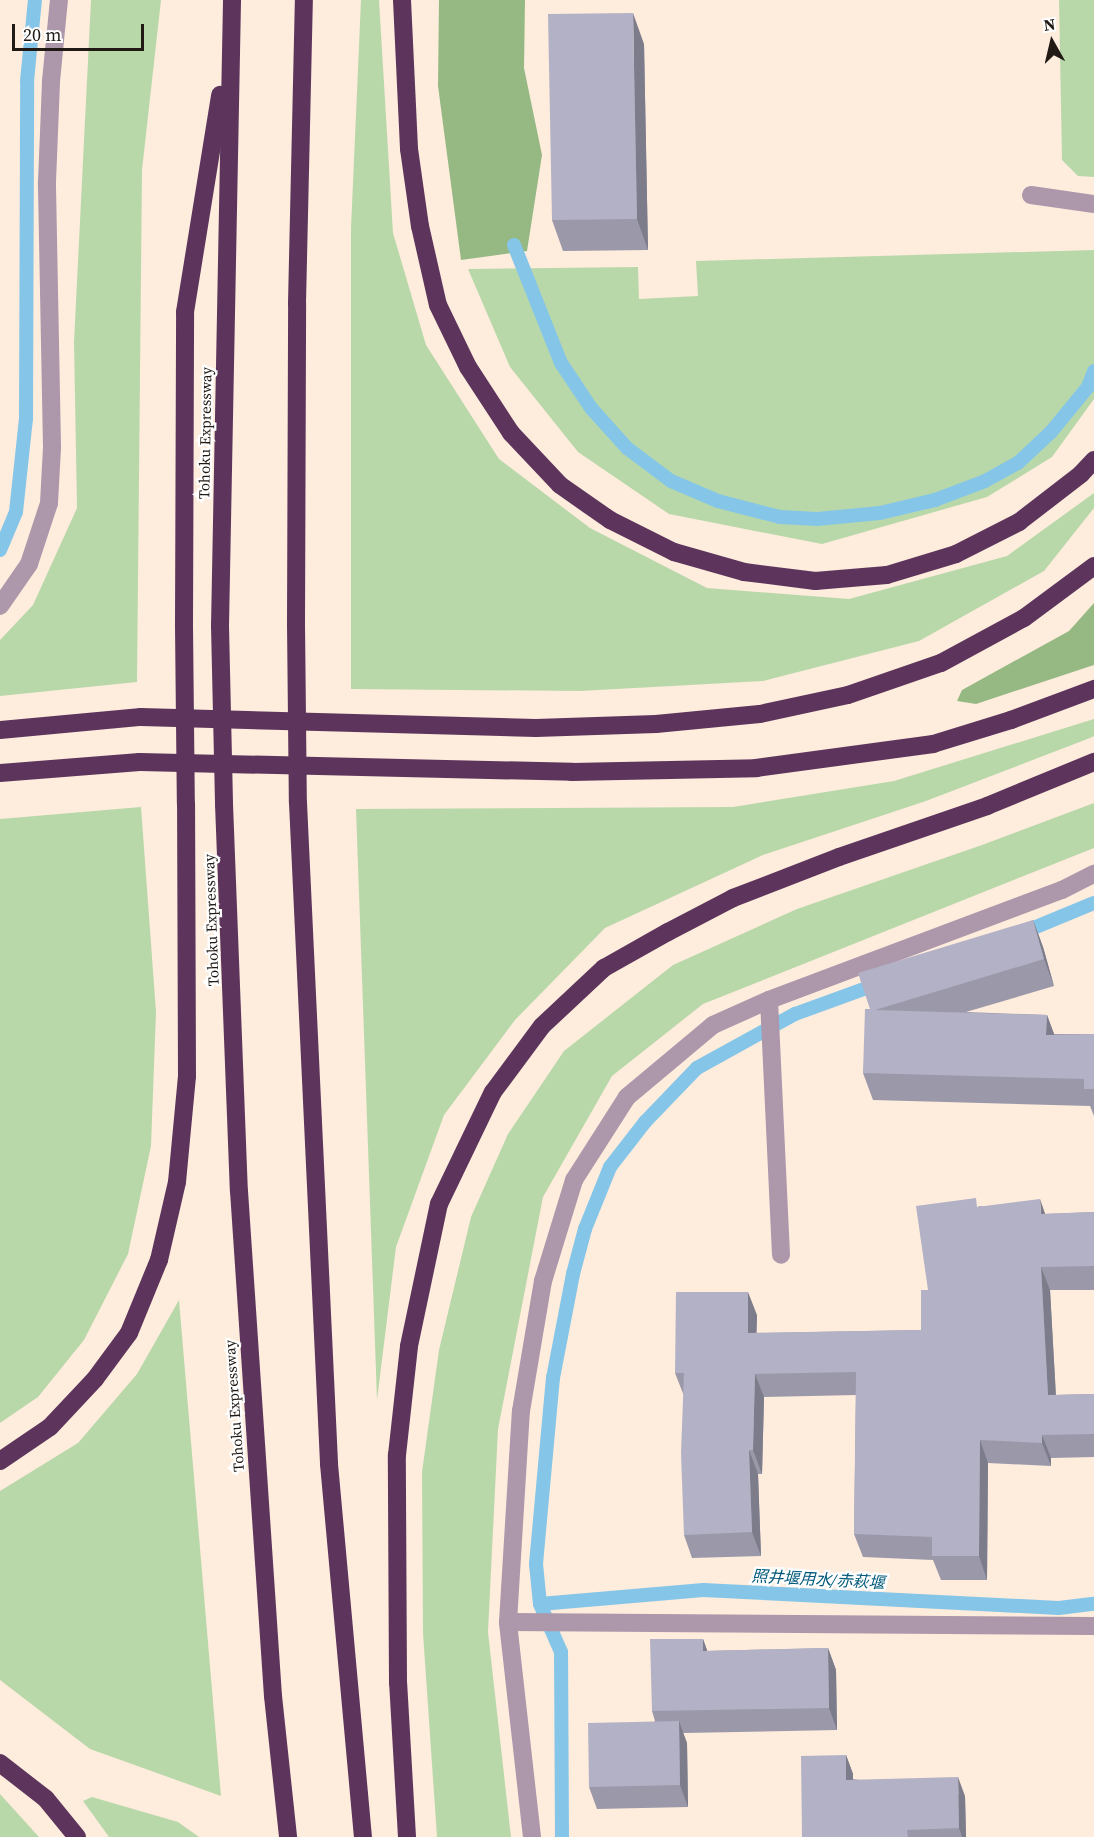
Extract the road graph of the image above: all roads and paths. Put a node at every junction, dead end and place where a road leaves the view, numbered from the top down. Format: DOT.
graph roads {
  1 [pos="59,0"];
  2 [pos="232,0"];
  3 [pos="304,0"];
  4 [pos="402,0"];
  5 [pos="231,28"];
  6 [pos="1031,195"];
  7 [pos="1094,204"];
  8 [pos="1094,460"];
  9 [pos="1094,566"];
  10 [pos="0,606"];
  11 [pos="1094,689"];
  12 [pos="0,730"];
  13 [pos="1094,762"];
  14 [pos="0,773"];
  15 [pos="1094,874"];
  16 [pos="769,1000"];
  17 [pos="781,1255"];
  18 [pos="0,1461"];
  19 [pos="508,1622"];
  20 [pos="1094,1626"];
  21 [pos="0,1763"];
  22 [pos="77,1837"];
  23 [pos="288,1837"];
  24 [pos="363,1837"];
  25 [pos="407,1837"];
  26 [pos="532,1837"];
  1 -- 10 [label="street"];
  2 -- 5 [label="highway, Tohoku Expressway"];
  3 -- 24 [label="highway, bridge"];
  4 -- 8 [label="highway"];
  5 -- 18 [label="highway, bridge"];
  5 -- 23 [label="highway, Tohoku Expressway, bridge"];
  6 -- 7 [label="street"];
  9 -- 12 [label="highway"];
  11 -- 14 [label="highway"];
  13 -- 25 [label="highway"];
  15 -- 16 [label="street"];
  16 -- 17 [label="street"];
  16 -- 19 [label="street"];
  19 -- 20 [label="street"];
  19 -- 26 [label="street"];
  21 -- 22 [label="highway"];
}
